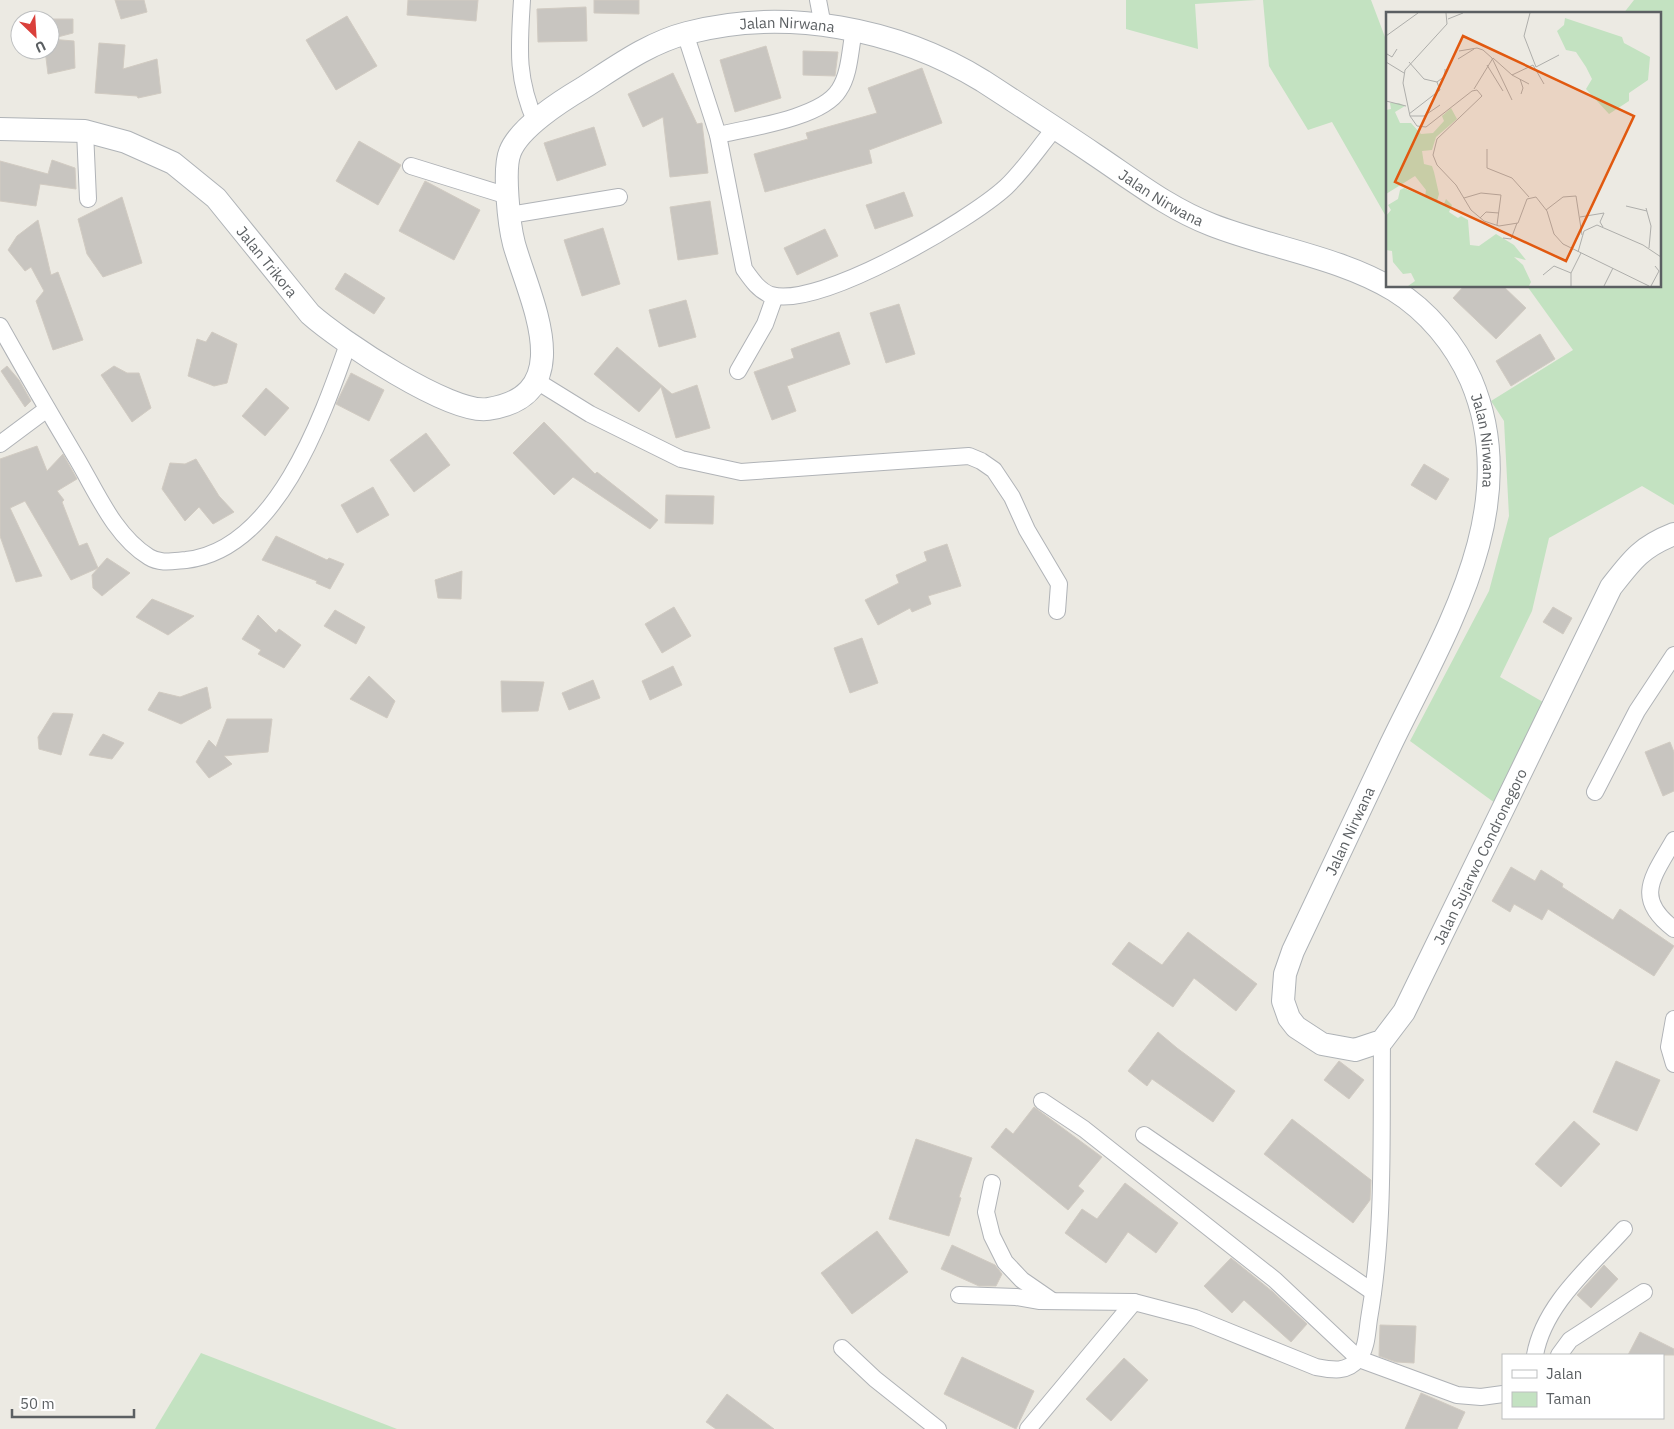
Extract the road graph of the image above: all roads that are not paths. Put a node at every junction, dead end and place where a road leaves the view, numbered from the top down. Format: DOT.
graph roads {
  1 [pos="522,0"];
  2 [pos="818,0"];
  3 [pos="823,26"];
  4 [pos="854,30"];
  5 [pos="686,33"];
  6 [pos="536,123"];
  7 [pos="1055,128"];
  8 [pos="0,129"];
  9 [pos="85,131"];
  10 [pos="718,136"];
  11 [pos="411,166"];
  12 [pos="619,197"];
  13 [pos="88,199"];
  14 [pos="509,206"];
  15 [pos="1386,286"];
  16 [pos="1390,288"];
  17 [pos="775,296"];
  18 [pos="0,326"];
  19 [pos="348,344"];
  20 [pos="738,371"];
  21 [pos="531,386"];
  22 [pos="47,409"];
  23 [pos="0,444"];
  24 [pos="1674,534"];
  25 [pos="1057,611"];
  26 [pos="1674,655"];
  27 [pos="1595,792"];
  28 [pos="1674,840"];
  29 [pos="1674,929"];
  30 [pos="1674,1020"];
  31 [pos="1382,1041"];
  32 [pos="1674,1064"];
  33 [pos="1042,1101"];
  34 [pos="1144,1135"];
  35 [pos="992,1183"];
  36 [pos="1624,1229"];
  37 [pos="1374,1292"];
  38 [pos="1644,1292"];
  39 [pos="959,1295"];
  40 [pos="1050,1300"];
  41 [pos="1134,1302"];
  42 [pos="842,1348"];
  43 [pos="1535,1354"];
  44 [pos="1560,1354"];
  45 [pos="1359,1359"];
  46 [pos="1502,1394"];
  47 [pos="938,1429"];
  48 [pos="1028,1429"];
  1 -- 6 [label="street"];
  2 -- 3 [label="street"];
  3 -- 4 [label="street, Jalan Nirwana"];
  3 -- 5 [label="street, Jalan Nirwana"];
  4 -- 7 [label="street, Jalan Nirwana"];
  4 -- 10 [label="street"];
  5 -- 6 [label="street, Jalan Nirwana"];
  5 -- 10 [label="street"];
  6 -- 14 [label="street, Jalan Nirwana"];
  7 -- 15 [label="street, Jalan Nirwana"];
  7 -- 17 [label="street"];
  8 -- 9 [label="street, Jalan Trikora"];
  9 -- 13 [label="street"];
  9 -- 19 [label="street, Jalan Trikora"];
  10 -- 17 [label="street"];
  11 -- 14 [label="street"];
  12 -- 14 [label="street"];
  14 -- 21 [label="street, Jalan Nirwana"];
  16 -- 31 [label="street, Jalan Nirwana"];
  17 -- 20 [label="street"];
  18 -- 22 [label="street"];
  19 -- 21 [label="street, Jalan Trikora"];
  19 -- 22 [label="street"];
  21 -- 25 [label="street"];
  22 -- 23 [label="street"];
  24 -- 31 [label="street, Jalan Sujarwo Condronegoro"];
  26 -- 27 [label="street"];
  28 -- 29 [label="street"];
  30 -- 32 [label="street"];
  31 -- 37 [label="street"];
  33 -- 45 [label="street"];
  34 -- 37 [label="street"];
  35 -- 40 [label="street"];
  36 -- 43 [label="street"];
  37 -- 45 [label="street"];
  38 -- 44 [label="street"];
  39 -- 40 [label="street"];
  40 -- 41 [label="street"];
  41 -- 45 [label="street"];
  41 -- 48 [label="street"];
  42 -- 47 [label="street"];
  45 -- 46 [label="street"];
}
